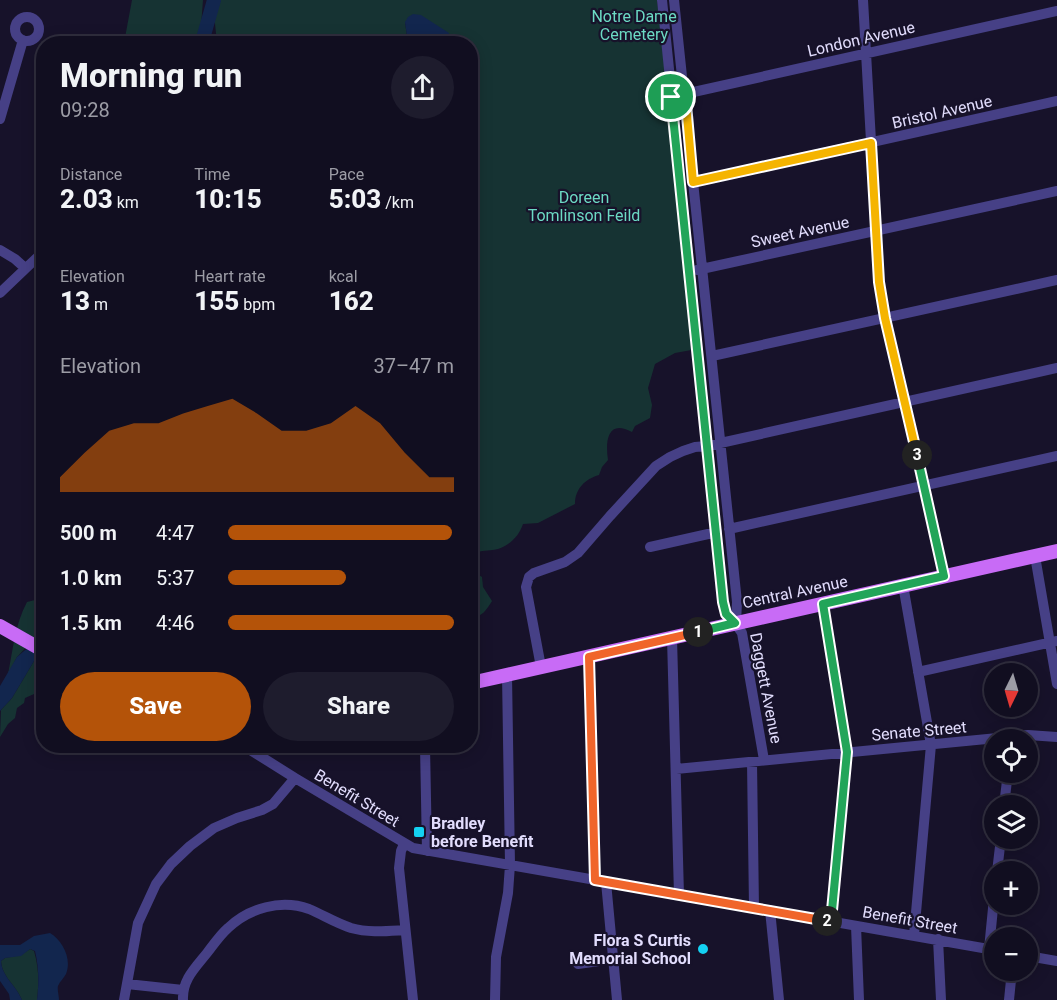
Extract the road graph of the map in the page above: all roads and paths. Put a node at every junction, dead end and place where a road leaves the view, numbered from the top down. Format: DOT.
graph roads {
  1 [pos="662,0"];
  2 [pos="674,0"];
  3 [pos="863,0"];
  4 [pos="1057,11"];
  5 [pos="23,40"];
  6 [pos="866,53"];
  7 [pos="685,93"];
  8 [pos="671,97"];
  9 [pos="1057,101"];
  10 [pos="0,119"];
  11 [pos="871,143"];
  12 [pos="693,182"];
  13 [pos="1057,191"];
  14 [pos="875,231"];
  15 [pos="0,250"];
  16 [pos="36,258"];
  17 [pos="25,268"];
  18 [pos="703,269"];
  19 [pos="689,271"];
  20 [pos="1057,280"];
  21 [pos="0,293"];
  22 [pos="885,318"];
  23 [pos="712,356"];
  24 [pos="1057,368"];
  25 [pos="905,401"];
  26 [pos="720,443"];
  27 [pos="707,446"];
  28 [pos="1057,456"];
  29 [pos="924,486"];
  30 [pos="729,530"];
  31 [pos="717,532"];
  32 [pos="650,547"];
  33 [pos="1057,551"];
  34 [pos="1035,556"];
  35 [pos="944,576"];
  36 [pos="903,585"];
  37 [pos="823,604"];
  38 [pos="735,623"];
  39 [pos="0,626"];
  40 [pos="672,638"];
  41 [pos="1054,642"];
  42 [pos="36,647"];
  43 [pos="589,657"];
  44 [pos="541,667"];
  45 [pos="918,672"];
  46 [pos="507,675"];
  47 [pos="478,681"];
  48 [pos="1057,684"];
  49 [pos="1038,736"];
  50 [pos="1057,737"];
  51 [pos="984,740"];
  52 [pos="931,745"];
  53 [pos="847,752"];
  54 [pos="255,753"];
  55 [pos="424,753"];
  56 [pos="764,760"];
  57 [pos="752,762"];
  58 [pos="676,770"];
  59 [pos="295,778"];
  60 [pos="404,844"];
  61 [pos="428,851"];
  62 [pos="510,865"];
  63 [pos="600,881"];
  64 [pos="679,895"];
  65 [pos="754,908"];
  66 [pos="770,910"];
  67 [pos="831,921"];
  68 [pos="856,926"];
  69 [pos="405,930"];
  70 [pos="914,935"];
  71 [pos="939,939"];
  72 [pos="984,947"];
  73 [pos="1038,958"];
  74 [pos="613,959"];
  75 [pos="1057,961"];
  76 [pos="578,963"];
  77 [pos="1011,981"];
  78 [pos="127,984"];
  79 [pos="183,995"];
  80 [pos="124,1000"];
  81 [pos="413,1000"];
  82 [pos="495,1000"];
  83 [pos="617,1000"];
  84 [pos="779,1000"];
  85 [pos="859,1000"];
  86 [pos="941,1000"];
  87 [pos="1010,1000"];
  1 -- 8 [label="street, Daggett Avenue"];
  2 -- 7 [label="street, Daggett Avenue"];
  3 -- 6 [label="street"];
  4 -- 6 [label="street, London Avenue"];
  5 -- 10 [label="street"];
  6 -- 7 [label="street, London Avenue"];
  6 -- 11 [label="street"];
  7 -- 8 [label="street, London Avenue"];
  7 -- 12 [label="street, Daggett Avenue"];
  8 -- 19 [label="street, Daggett Avenue"];
  9 -- 11 [label="street, Bristol Avenue"];
  11 -- 12 [label="street, Bristol Avenue"];
  11 -- 14 [label="street"];
  12 -- 18 [label="street, Daggett Avenue"];
  13 -- 14 [label="street, Sweet Avenue"];
  14 -- 18 [label="street, Sweet Avenue"];
  14 -- 22 [label="street"];
  15 -- 17 [label="street"];
  16 -- 17 [label="street"];
  17 -- 21 [label="street"];
  18 -- 19 [label="street, Sweet Avenue"];
  18 -- 23 [label="street, Daggett Avenue"];
  19 -- 27 [label="street, Daggett Avenue"];
  20 -- 22 [label="street"];
  22 -- 23 [label="street"];
  22 -- 25 [label="street"];
  23 -- 26 [label="street, Daggett Avenue"];
  24 -- 25 [label="street"];
  25 -- 26 [label="street"];
  25 -- 29 [label="street"];
  26 -- 27 [label="street"];
  26 -- 30 [label="street, Daggett Avenue"];
  27 -- 31 [label="street, Daggett Avenue"];
  27 -- 44 [label="street"];
  28 -- 29 [label="street"];
  29 -- 30 [label="street"];
  29 -- 35 [label="street"];
  30 -- 38 [label="street, Daggett Avenue"];
  31 -- 32 [label="street"];
  31 -- 38 [label="street, Daggett Avenue"];
  33 -- 34 [label="main road, Central Avenue"];
  34 -- 35 [label="main road, Central Avenue"];
  34 -- 41 [label="street"];
  35 -- 36 [label="main road, Central Avenue"];
  36 -- 37 [label="main road, Central Avenue"];
  36 -- 45 [label="street"];
  37 -- 38 [label="main road, Central Avenue"];
  37 -- 53 [label="street"];
  38 -- 40 [label="main road, Central Avenue"];
  38 -- 56 [label="street, Daggett Avenue"];
  39 -- 42 [label="main road"];
  40 -- 43 [label="main road, Central Avenue"];
  40 -- 58 [label="street"];
  41 -- 45 [label="street"];
  41 -- 48 [label="street"];
  43 -- 44 [label="main road, Central Avenue"];
  43 -- 63 [label="street"];
  44 -- 46 [label="main road, Central Avenue"];
  45 -- 52 [label="street"];
  46 -- 47 [label="main road, Central Avenue"];
  46 -- 62 [label="street"];
  49 -- 50 [label="street, Senate Street"];
  51 -- 52 [label="street, Senate Street"];
  52 -- 53 [label="street, Senate Street"];
  52 -- 70 [label="street"];
  53 -- 56 [label="street, Senate Street"];
  53 -- 67 [label="street"];
  54 -- 59 [label="street, Benefit Street"];
  55 -- 61 [label="street"];
  56 -- 57 [label="street, Senate Street"];
  57 -- 58 [label="street, Senate Street"];
  57 -- 65 [label="street, Daggett Avenue"];
  58 -- 64 [label="street"];
  59 -- 60 [label="street, Benefit Street"];
  59 -- 78 [label="street"];
  60 -- 61 [label="street, Benefit Street"];
  60 -- 69 [label="street"];
  61 -- 62 [label="street, Benefit Street"];
  62 -- 63 [label="street, Benefit Street"];
  62 -- 82 [label="street"];
  63 -- 64 [label="street, Benefit Street"];
  63 -- 74 [label="street"];
  64 -- 65 [label="street, Benefit Street"];
  65 -- 66 [label="street, Benefit Street"];
  66 -- 67 [label="street, Benefit Street"];
  66 -- 84 [label="street"];
  67 -- 68 [label="street, Benefit Street"];
  68 -- 70 [label="street, Benefit Street"];
  68 -- 85 [label="street"];
  69 -- 79 [label="street"];
  69 -- 81 [label="street"];
  70 -- 71 [label="street, Benefit Street"];
  71 -- 72 [label="street, Benefit Street"];
  71 -- 86 [label="street"];
  73 -- 75 [label="street"];
  74 -- 76 [label="street"];
  74 -- 83 [label="street"];
  77 -- 87 [label="street"];
  78 -- 79 [label="street"];
  78 -- 80 [label="street"];
}
